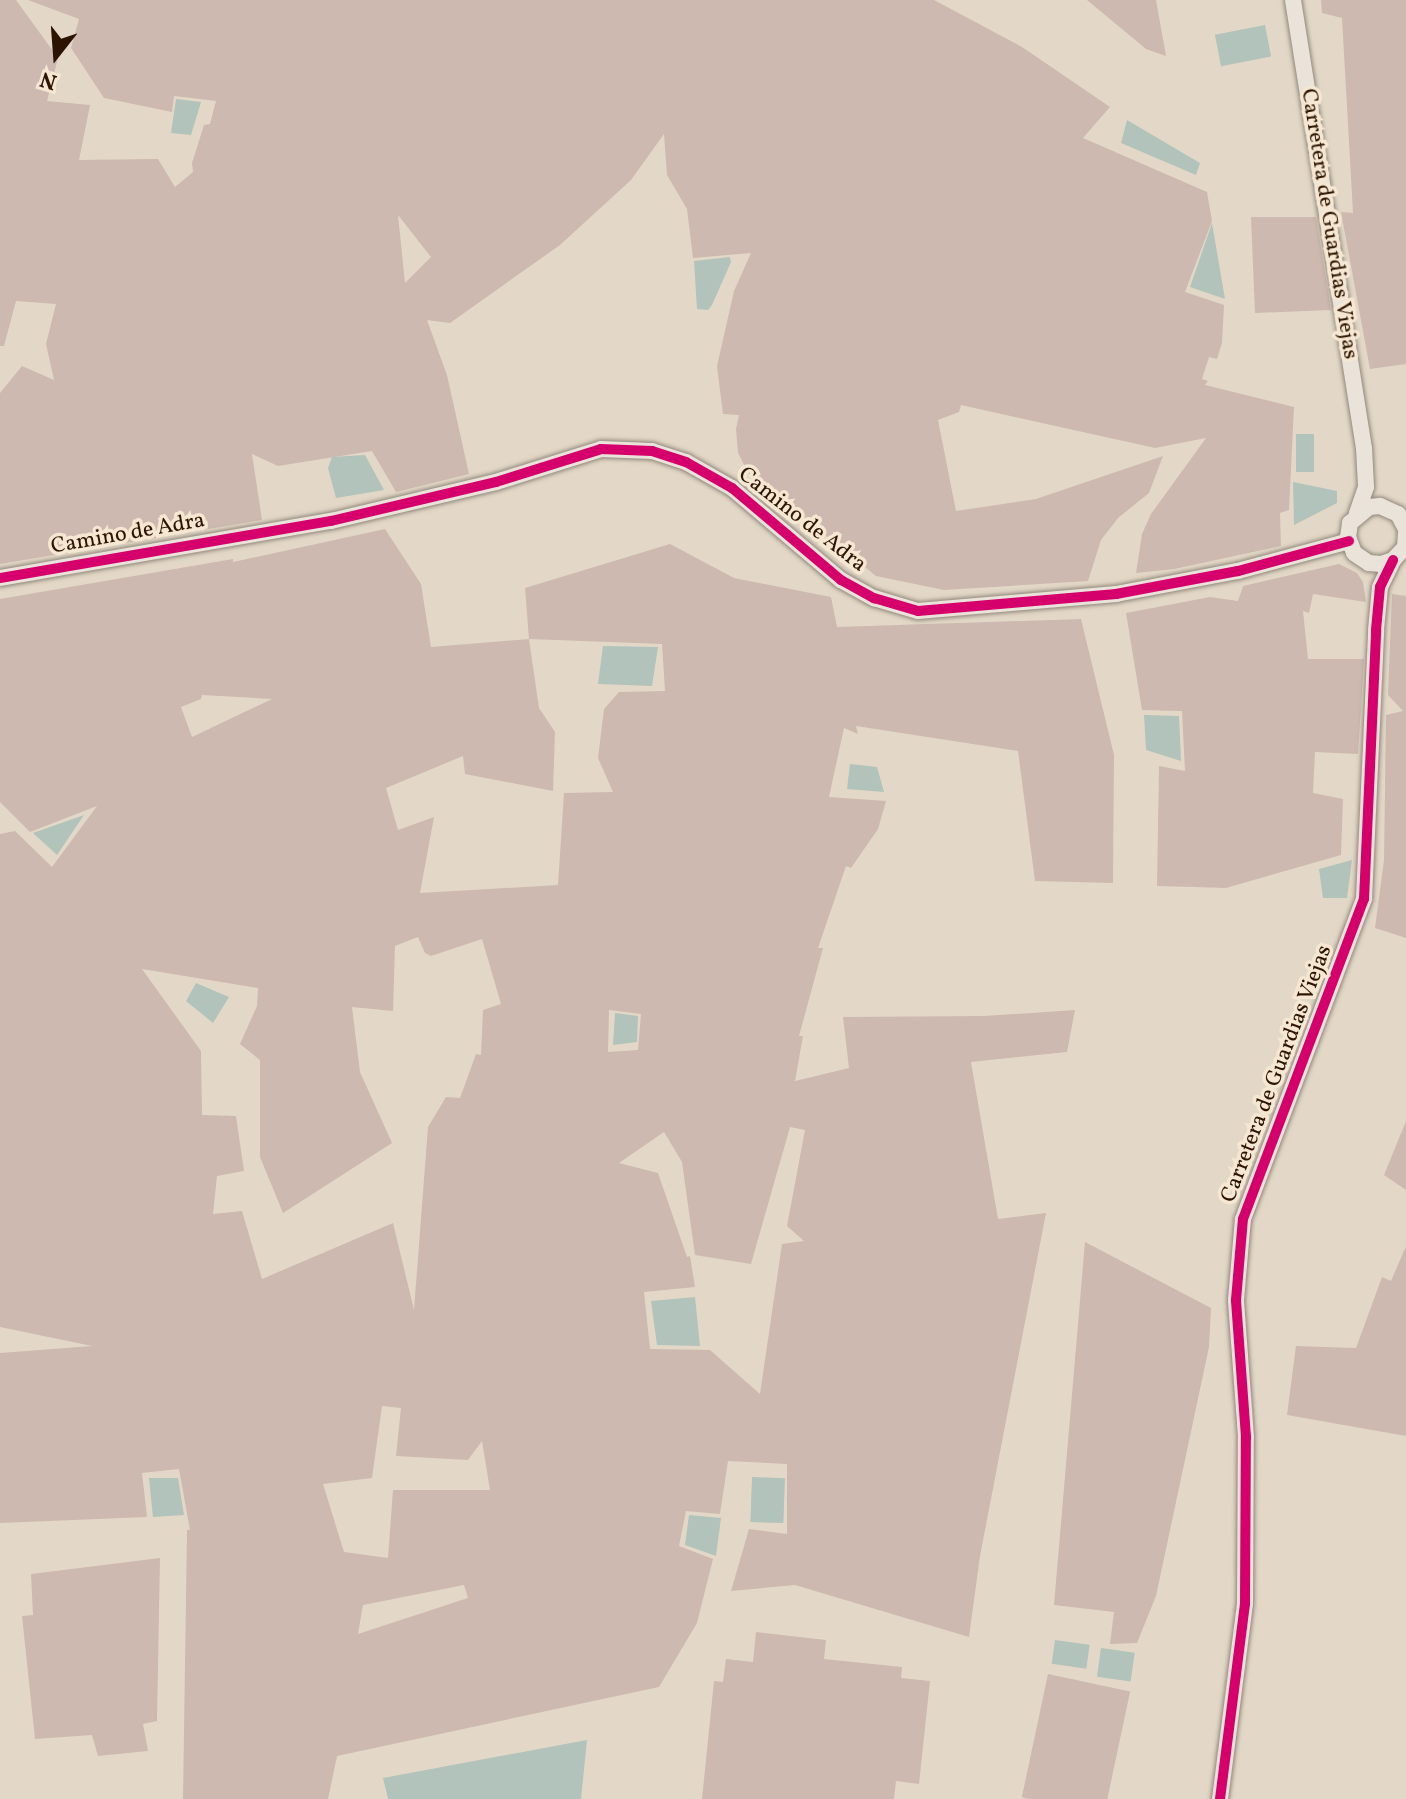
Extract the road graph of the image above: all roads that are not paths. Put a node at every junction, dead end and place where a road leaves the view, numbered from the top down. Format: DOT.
graph roads {
  1 [pos="1293,0"];
  2 [pos="1364,448"];
  3 [pos="1357,513"];
  4 [pos="1402,527"];
  5 [pos="1352,547"];
  6 [pos="1393,560"];
  7 [pos="0,578"];
  8 [pos="1376,630"];
  9 [pos="1220,1799"];
  1 -- 2 [label="street, Carretera de Guardias Viejas"];
  2 -- 3 [label="street, Carretera de Guardias Viejas"];
  2 -- 4 [label="street, Carretera de Guardias Viejas"];
  3 -- 4 [label="street"];
  3 -- 5 [label="street"];
  4 -- 6 [label="street"];
  5 -- 6 [label="street"];
  5 -- 7 [label="street, Camino de Adra"];
  5 -- 8 [label="street, Carretera de Guardias Viejas"];
  6 -- 8 [label="street, Carretera de Guardias Viejas"];
  8 -- 9 [label="street, Carretera de Guardias Viejas"];
}
